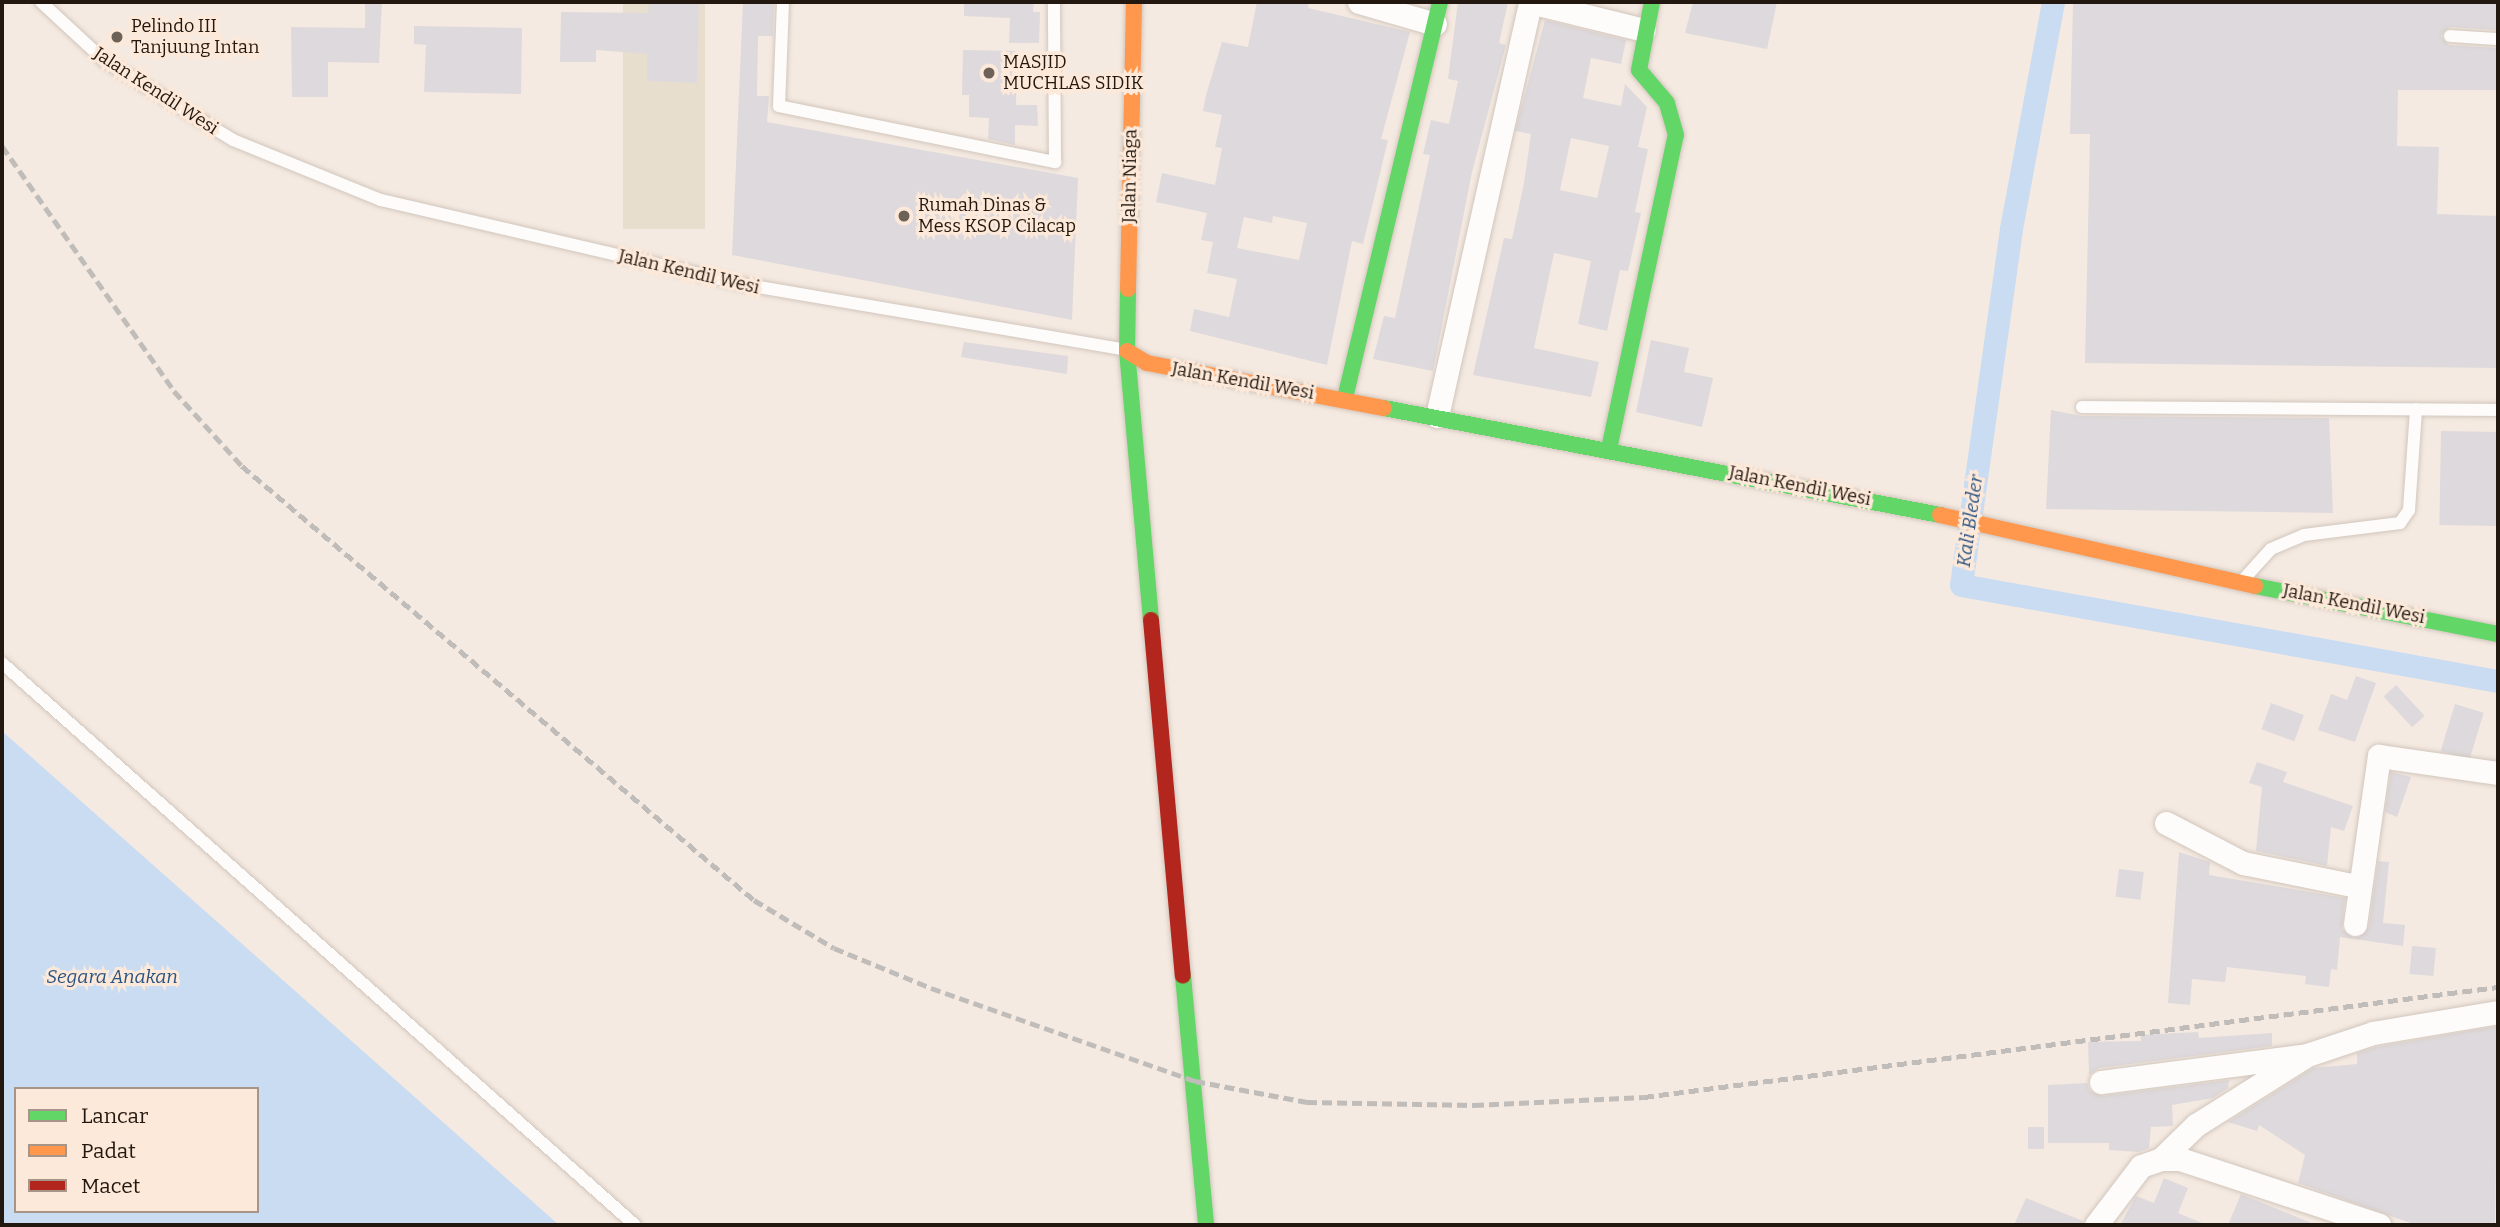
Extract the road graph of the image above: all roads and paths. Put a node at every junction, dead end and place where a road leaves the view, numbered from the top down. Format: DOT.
graph roads {
  1 [pos="41,2"];
  2 [pos="783,2"];
  3 [pos="1054,2"];
  4 [pos="1135,2"];
  5 [pos="1359,2"];
  6 [pos="1440,2"];
  7 [pos="1530,2"];
  8 [pos="1652,2"];
  9 [pos="1435,24"];
  10 [pos="1644,30"];
  11 [pos="2450,36"];
  12 [pos="2498,38"];
  13 [pos="1127,351"];
  14 [pos="1345,398"];
  15 [pos="2082,407"];
  16 [pos="2416,409"];
  17 [pos="2498,410"];
  18 [pos="1437,416"];
  19 [pos="1609,449"];
  20 [pos="2241,582"];
  21 [pos="2498,634"];
  22 [pos="2,663"];
  23 [pos="2498,773"];
  24 [pos="2166,823"];
  25 [pos="2357,886"];
  26 [pos="2355,924"];
  27 [pos="2498,1012"];
  28 [pos="2307,1055"];
  29 [pos="2101,1082"];
  30 [pos="2161,1159"];
  31 [pos="635,1225"];
  32 [pos="1206,1225"];
  33 [pos="2096,1225"];
  34 [pos="2379,1225"];
  1 -- 13 [label="lane, Jalan Kendil Wesi"];
  2 -- 3 [label="lane"];
  4 -- 13 [label="main road, Jalan Niaga"];
  5 -- 9 [label="street"];
  6 -- 9 [label="main road"];
  7 -- 10 [label="street"];
  7 -- 18 [label="street"];
  8 -- 10 [label="main road"];
  9 -- 14 [label="main road"];
  10 -- 19 [label="main road"];
  11 -- 12 [label="lane"];
  13 -- 14 [label="main road, Jalan Kendil Wesi"];
  13 -- 32 [label="main road, Jalan Niaga"];
  14 -- 18 [label="main road, Jalan Kendil Wesi"];
  15 -- 16 [label="lane"];
  16 -- 17 [label="lane"];
  16 -- 20 [label="lane"];
  18 -- 19 [label="main road, Jalan Kendil Wesi"];
  19 -- 20 [label="main road, Jalan Kendil Wesi"];
  20 -- 21 [label="main road, Jalan Kendil Wesi"];
  22 -- 31 [label="lane"];
  23 -- 25 [label="street"];
  24 -- 25 [label="street"];
  25 -- 26 [label="street"];
  27 -- 28 [label="street"];
  28 -- 29 [label="street"];
  28 -- 30 [label="street"];
  30 -- 33 [label="street"];
  30 -- 34 [label="street"];
}
